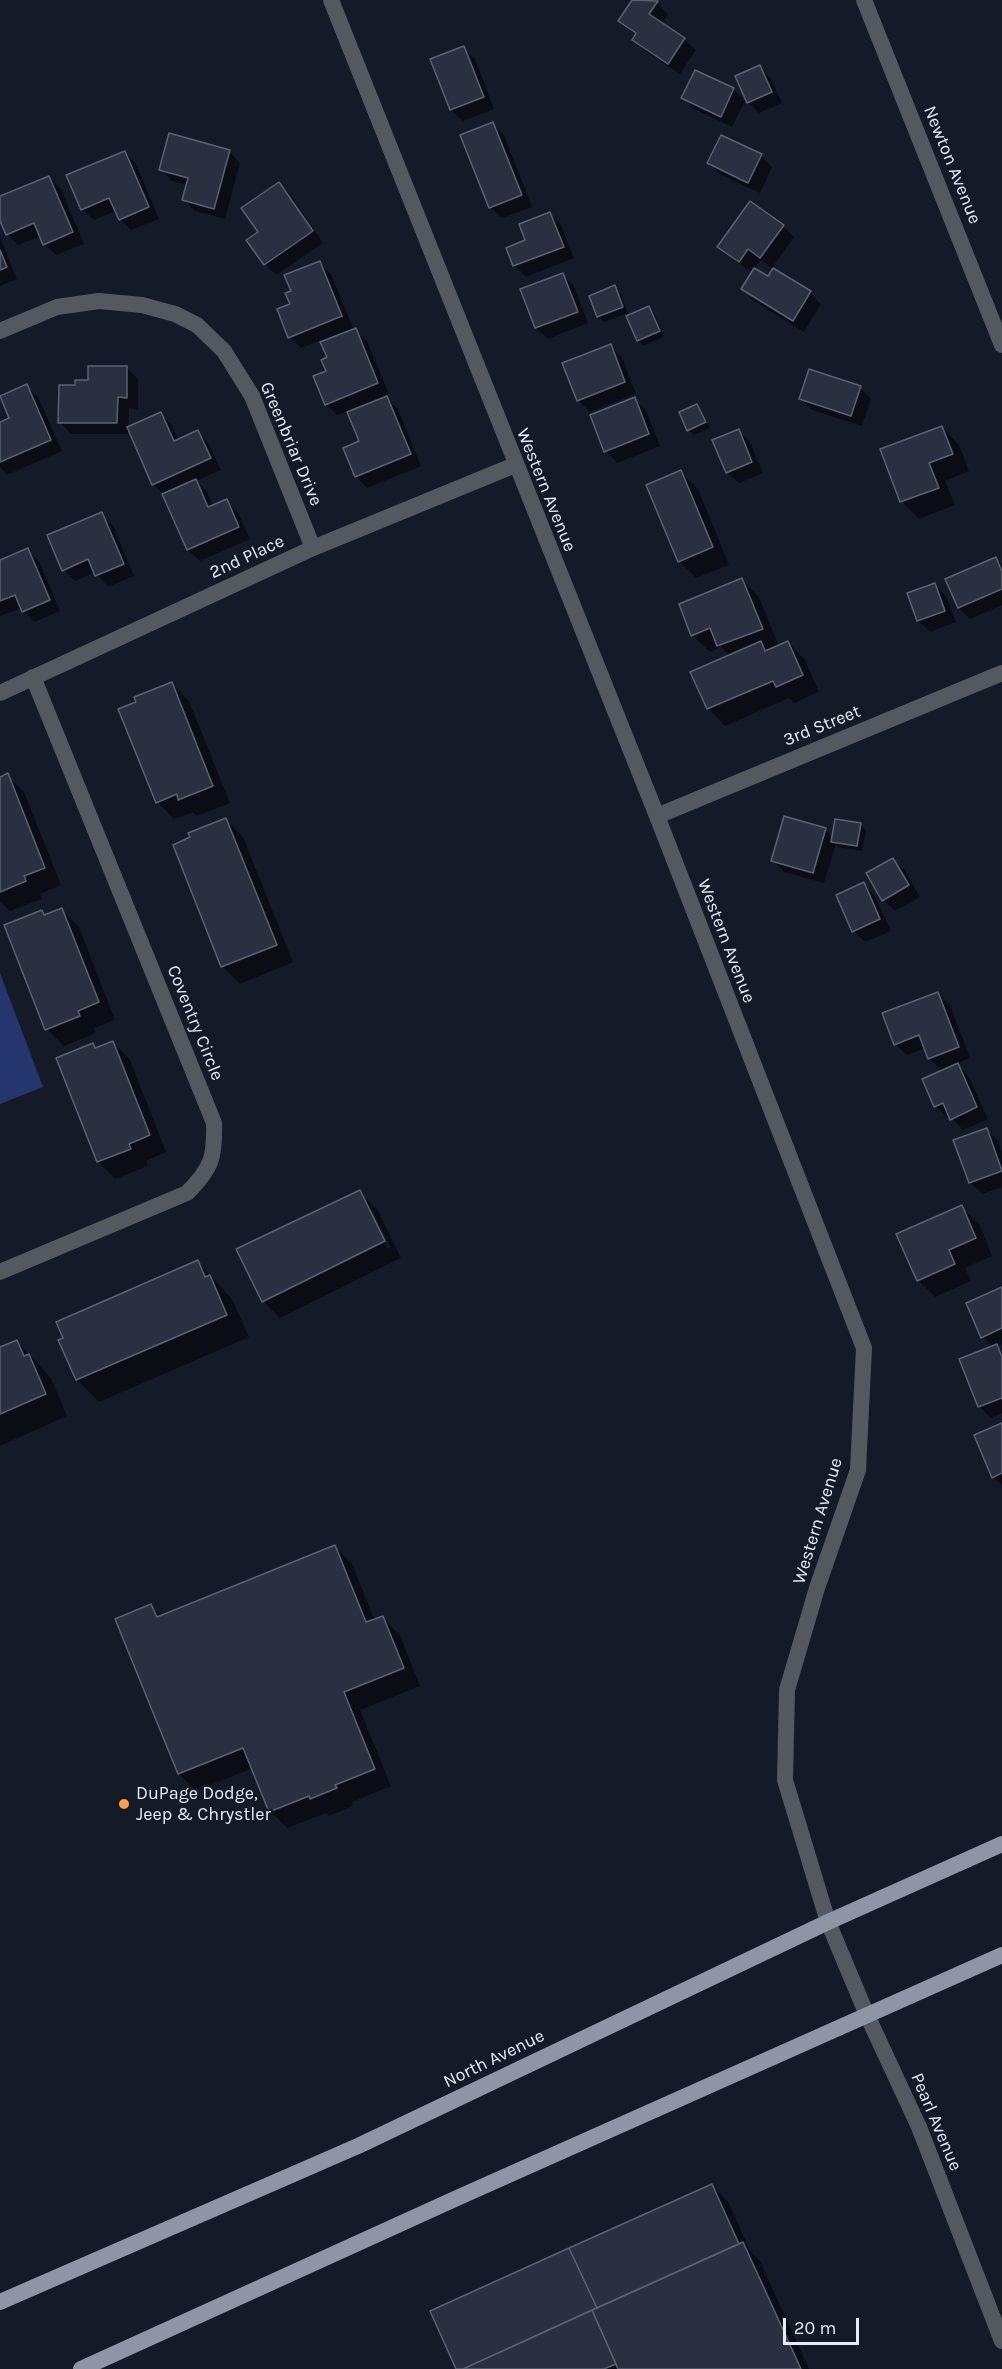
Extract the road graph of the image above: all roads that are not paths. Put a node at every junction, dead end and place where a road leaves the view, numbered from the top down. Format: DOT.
graph roads {
  1 [pos="331,0"];
  2 [pos="864,0"];
  3 [pos="0,331"];
  4 [pos="1002,345"];
  5 [pos="515,465"];
  6 [pos="313,548"];
  7 [pos="1002,673"];
  8 [pos="33,677"];
  9 [pos="0,693"];
  10 [pos="657,816"];
  11 [pos="0,1272"];
  12 [pos="1002,1844"];
  13 [pos="828,1922"];
  14 [pos="1002,1955"];
  15 [pos="867,2016"];
  16 [pos="0,2302"];
  17 [pos="1002,2341"];
  18 [pos="81,2369"];
  1 -- 5 [label="street, Western Avenue"];
  2 -- 4 [label="street, Newton Avenue"];
  3 -- 6 [label="street, Greenbriar Drive"];
  5 -- 6 [label="street, 2nd Place"];
  5 -- 10 [label="street, Western Avenue"];
  6 -- 8 [label="street, 2nd Place"];
  7 -- 10 [label="street, 3rd Street"];
  8 -- 9 [label="street, 2nd Place"];
  8 -- 11 [label="street, Coventry Circle"];
  10 -- 13 [label="street, Western Avenue"];
  12 -- 13 [label="main road, North Avenue"];
  13 -- 15 [label="street, Pearl Avenue"];
  13 -- 16 [label="main road, North Avenue"];
  14 -- 15 [label="main road"];
  15 -- 17 [label="street, Pearl Avenue"];
  15 -- 18 [label="main road"];
}
